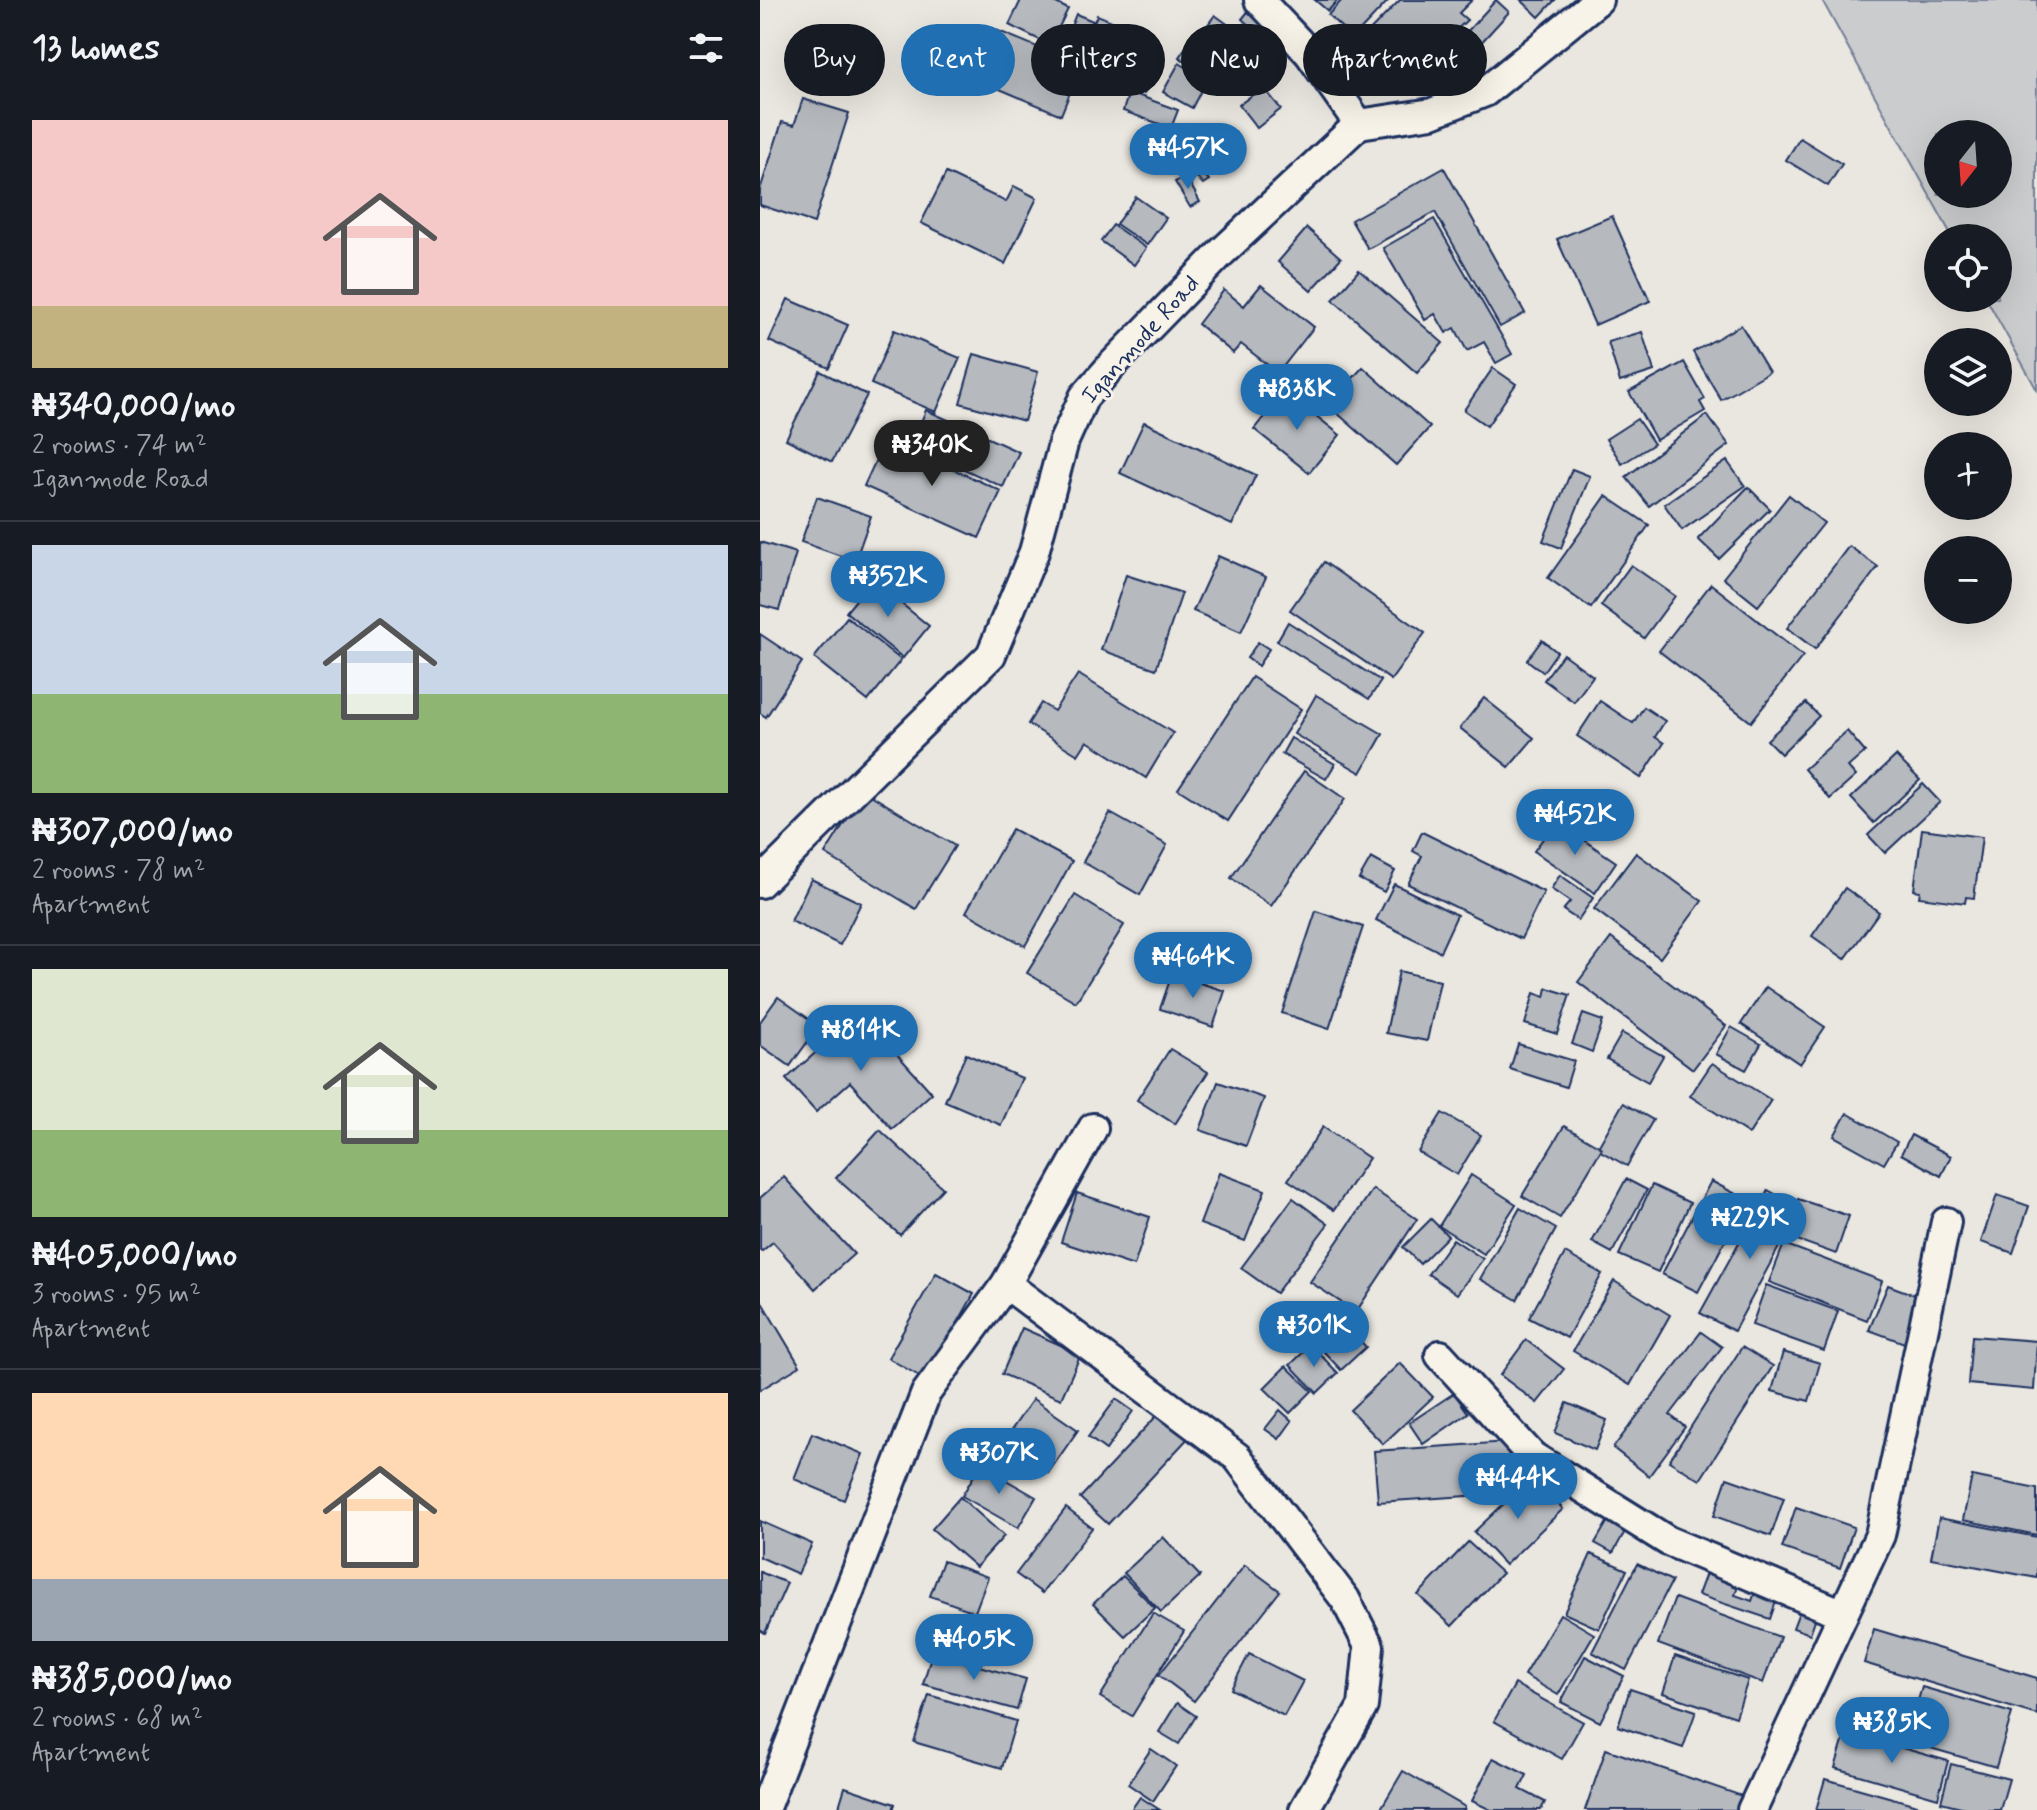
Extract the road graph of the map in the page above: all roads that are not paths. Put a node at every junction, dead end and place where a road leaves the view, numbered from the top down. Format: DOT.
graph roads {
  1 [pos="1259,0"];
  2 [pos="1598,0"];
  3 [pos="1359,124"];
  4 [pos="760,883"];
  5 [pos="1093,1128"];
  6 [pos="1946,1222"];
  7 [pos="1006,1284"];
  8 [pos="1440,1355"];
  9 [pos="1843,1614"];
  10 [pos="764,1810"];
  11 [pos="1304,1810"];
  12 [pos="1752,1810"];
  1 -- 3 [label="street"];
  2 -- 3 [label="street"];
  3 -- 4 [label="street, Iganmode Road"];
  5 -- 7 [label="street"];
  6 -- 9 [label="street"];
  7 -- 10 [label="street"];
  7 -- 11 [label="street"];
  8 -- 9 [label="street"];
  9 -- 12 [label="street"];
}
